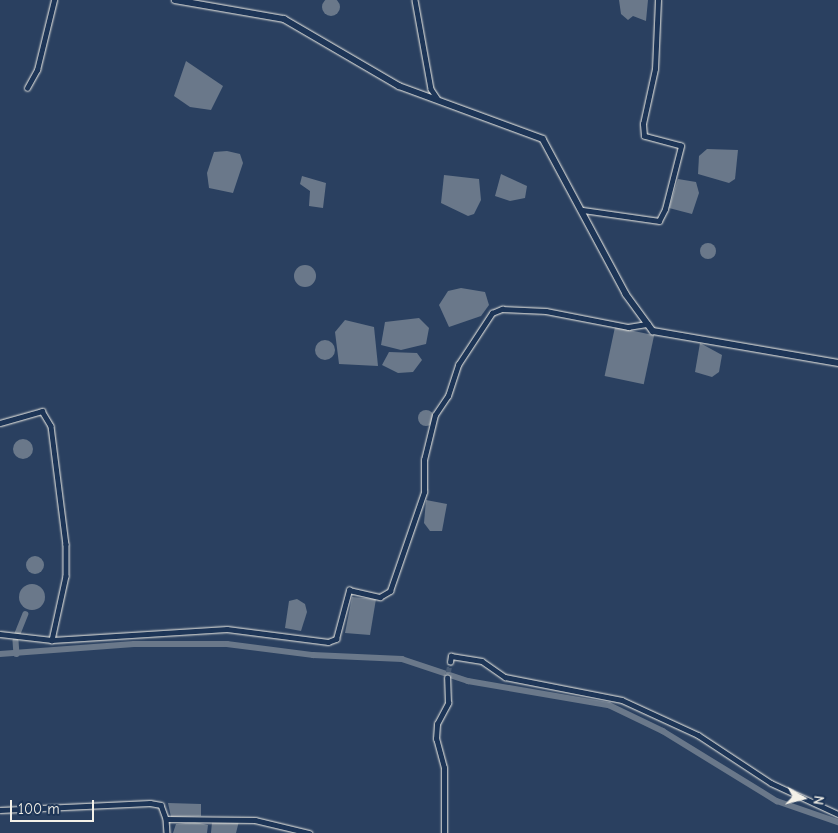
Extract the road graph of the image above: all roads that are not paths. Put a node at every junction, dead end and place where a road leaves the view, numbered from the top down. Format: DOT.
graph roads {
  1 [pos="54,0"];
  2 [pos="175,0"];
  3 [pos="416,0"];
  4 [pos="658,0"];
  5 [pos="27,88"];
  6 [pos="437,98"];
  7 [pos="583,210"];
  8 [pos="648,324"];
  9 [pos="838,363"];
  10 [pos="0,424"];
  11 [pos="0,634"];
  12 [pos="52,640"];
  13 [pos="450,662"];
  14 [pos="447,678"];
  15 [pos="0,810"];
  16 [pos="838,814"];
  17 [pos="166,819"];
  18 [pos="167,833"];
  19 [pos="309,833"];
  20 [pos="444,833"];
  1 -- 5 [label="street"];
  2 -- 6 [label="street"];
  3 -- 6 [label="street"];
  4 -- 7 [label="street"];
  6 -- 7 [label="street"];
  7 -- 8 [label="street"];
  8 -- 9 [label="street"];
  8 -- 12 [label="street"];
  10 -- 12 [label="street"];
  11 -- 12 [label="street"];
  13 -- 16 [label="street"];
  14 -- 20 [label="street"];
  15 -- 17 [label="street"];
  17 -- 18 [label="street"];
  17 -- 19 [label="street"];
}
